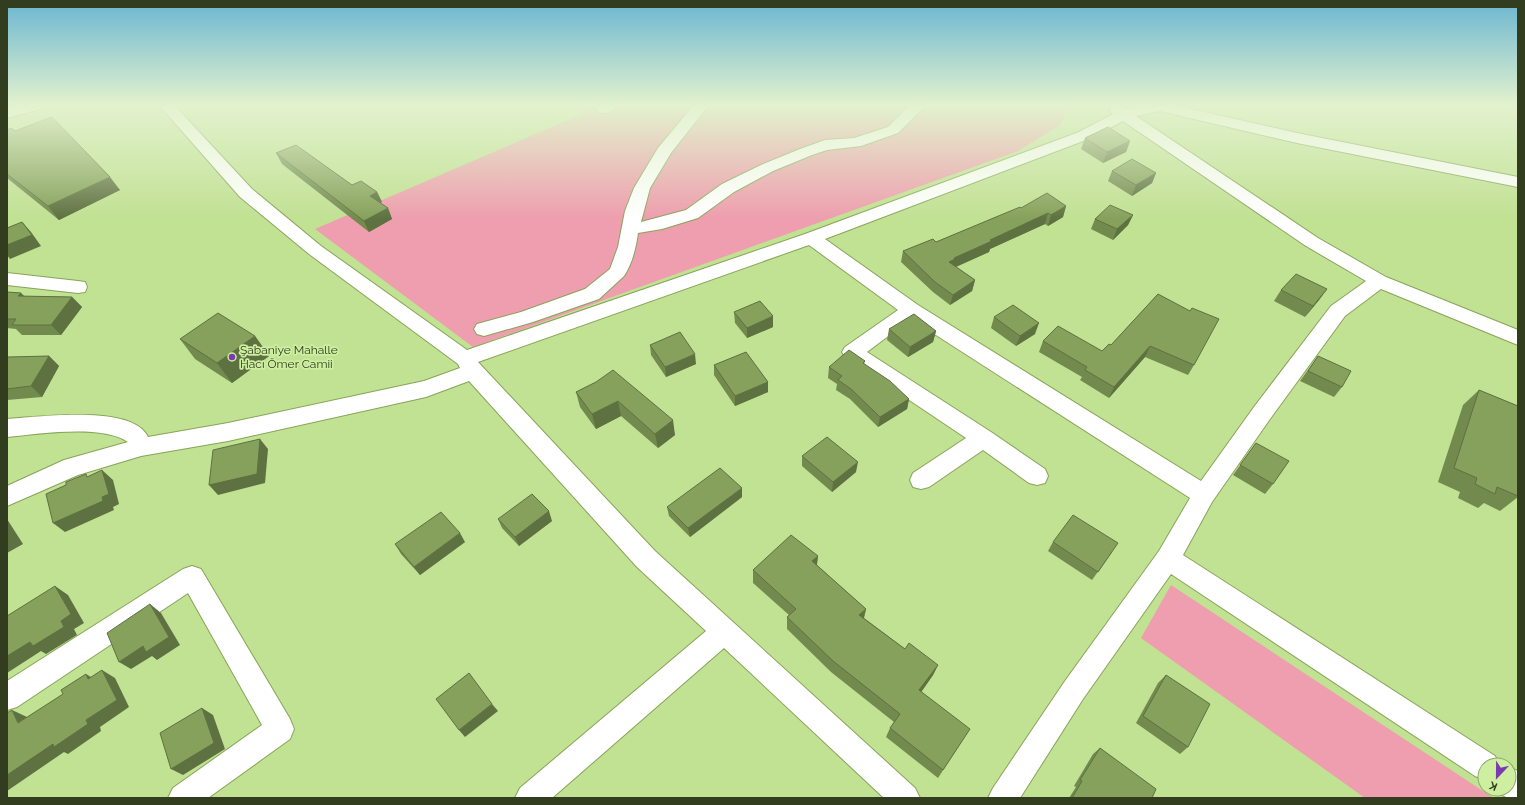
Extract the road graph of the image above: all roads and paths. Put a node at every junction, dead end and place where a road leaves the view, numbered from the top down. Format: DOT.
graph roads {
  1 [pos="201,144"];
  2 [pos="670,144"];
  3 [pos="846,144"];
  4 [pos="1062,144"];
  5 [pos="1171,144"];
  6 [pos="1325,144"];
  7 [pos="1518,182"];
  8 [pos="631,230"];
  9 [pos="811,238"];
  10 [pos="7,279"];
  11 [pos="1379,281"];
  12 [pos="78,287"];
  13 [pos="911,310"];
  14 [pos="484,329"];
  15 [pos="1518,338"];
  16 [pos="469,366"];
  17 [pos="7,428"];
  18 [pos="984,438"];
  19 [pos="141,447"];
  20 [pos="1036,476"];
  21 [pos="921,480"];
  22 [pos="7,496"];
  23 [pos="1204,496"];
  24 [pos="1168,559"];
  25 [pos="725,631"];
  26 [pos="7,697"];
  27 [pos="1477,761"];
  28 [pos="183,798"];
  29 [pos="530,798"];
  30 [pos="905,798"];
  31 [pos="1003,798"];
  1 -- 16 [label="street"];
  2 -- 8 [label="street"];
  3 -- 8 [label="street"];
  4 -- 9 [label="street"];
  5 -- 11 [label="street"];
  6 -- 7 [label="street"];
  8 -- 14 [label="street"];
  9 -- 13 [label="street"];
  9 -- 16 [label="street"];
  10 -- 12 [label="street"];
  11 -- 15 [label="street"];
  11 -- 23 [label="street"];
  13 -- 18 [label="street"];
  13 -- 23 [label="street"];
  16 -- 19 [label="street"];
  16 -- 25 [label="street"];
  17 -- 19 [label="street"];
  18 -- 20 [label="street"];
  18 -- 21 [label="street"];
  19 -- 22 [label="street"];
  23 -- 24 [label="street"];
  24 -- 27 [label="street"];
  24 -- 31 [label="street"];
  25 -- 29 [label="street"];
  25 -- 30 [label="street"];
  26 -- 28 [label="street"];
}
